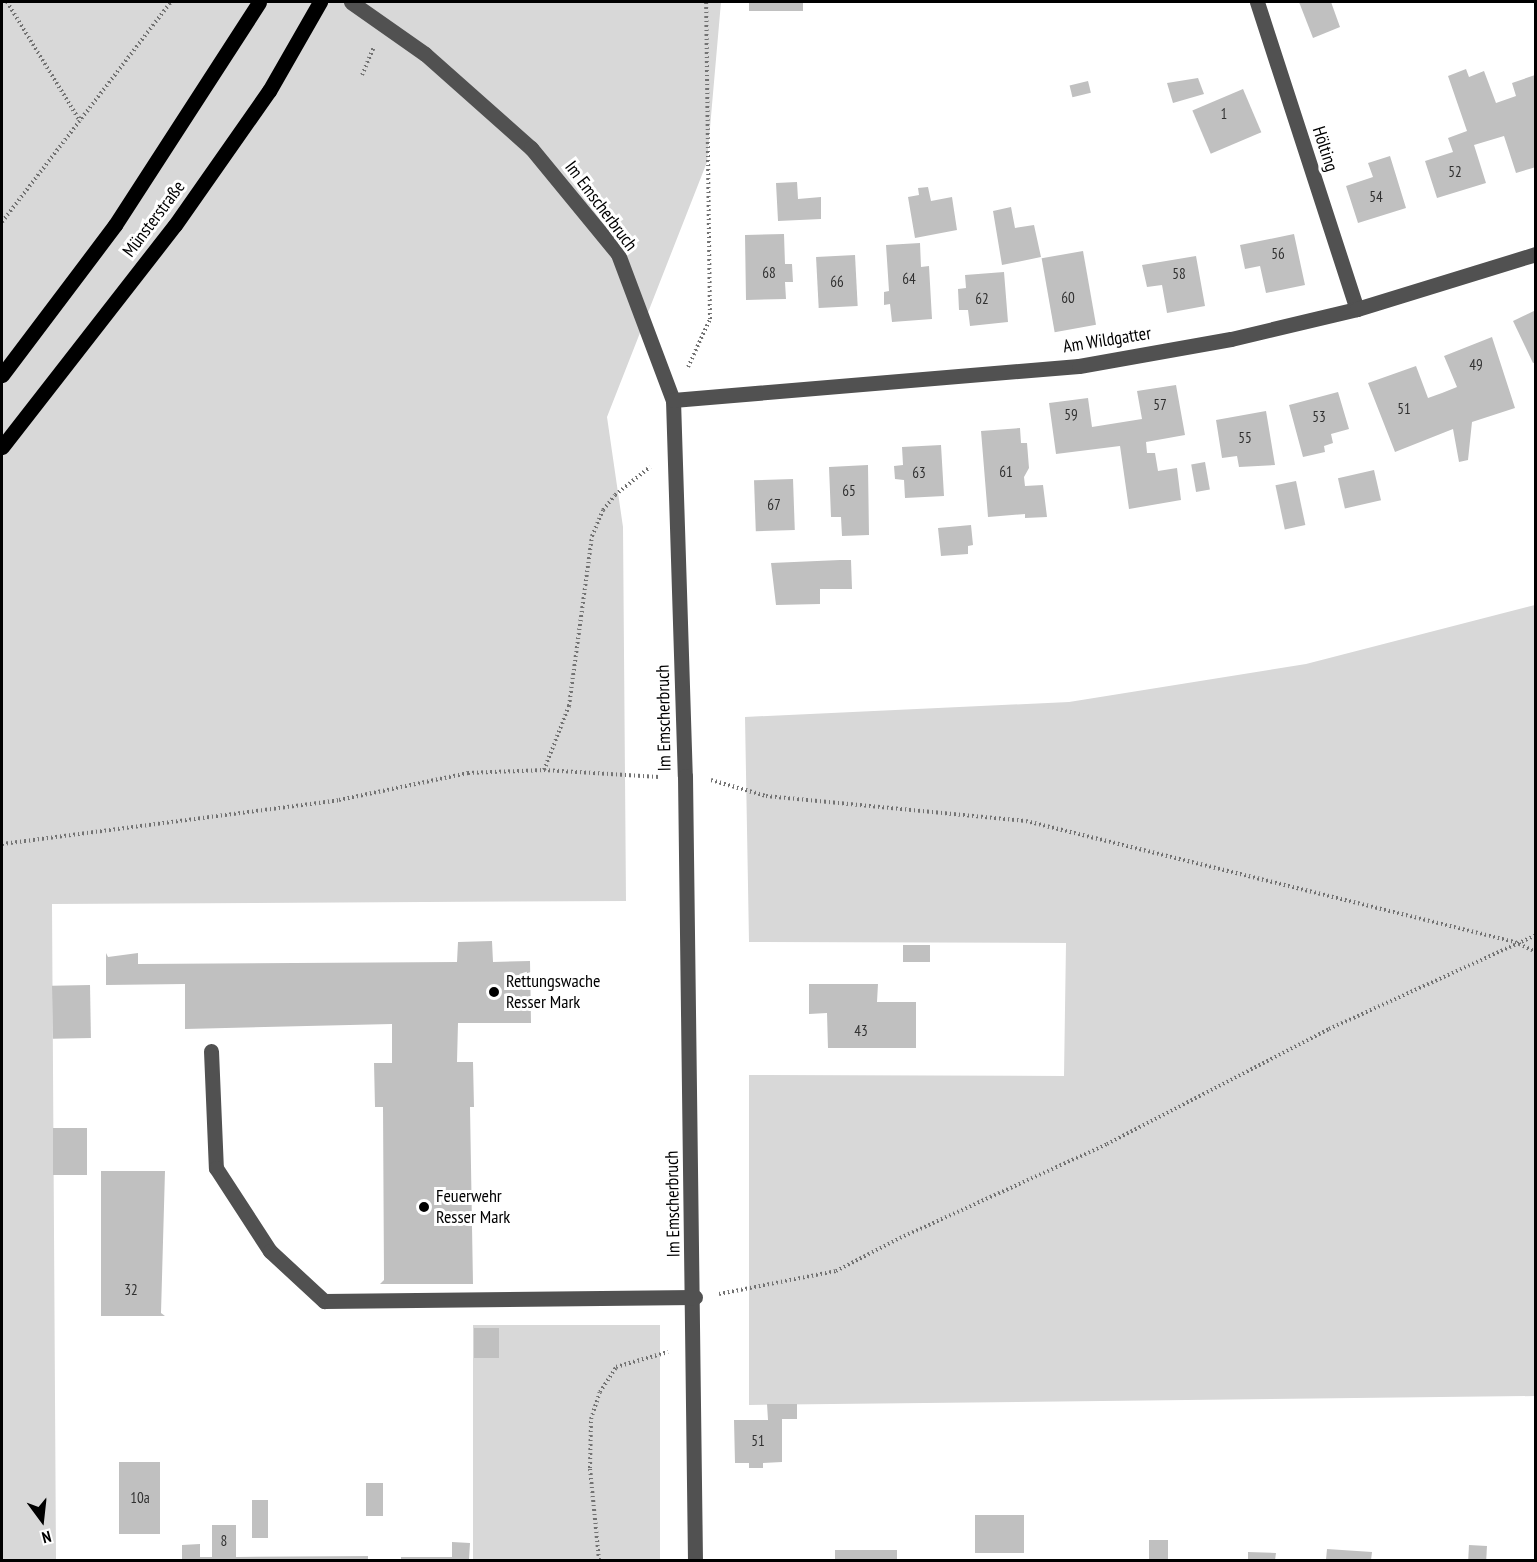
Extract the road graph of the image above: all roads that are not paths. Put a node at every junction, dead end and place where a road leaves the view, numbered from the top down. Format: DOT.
graph roads {
  1 [pos="259,2"];
  2 [pos="320,2"];
  3 [pos="351,2"];
  4 [pos="1257,2"];
  5 [pos="1536,254"];
  6 [pos="1357,309"];
  7 [pos="2,375"];
  8 [pos="673,400"];
  9 [pos="2,447"];
  10 [pos="211,1051"];
  11 [pos="695,1297"];
  12 [pos="695,1560"];
  1 -- 7 [label="main road, Münsterstraße"];
  2 -- 9 [label="main road, Münsterstraße"];
  3 -- 8 [label="street, Im Emscherbruch"];
  4 -- 6 [label="street, Hölting"];
  5 -- 6 [label="street, Am Wildgatter"];
  6 -- 8 [label="street, Am Wildgatter"];
  8 -- 11 [label="street, Im Emscherbruch"];
  10 -- 11 [label="street"];
  11 -- 12 [label="street, Im Emscherbruch"];
}
